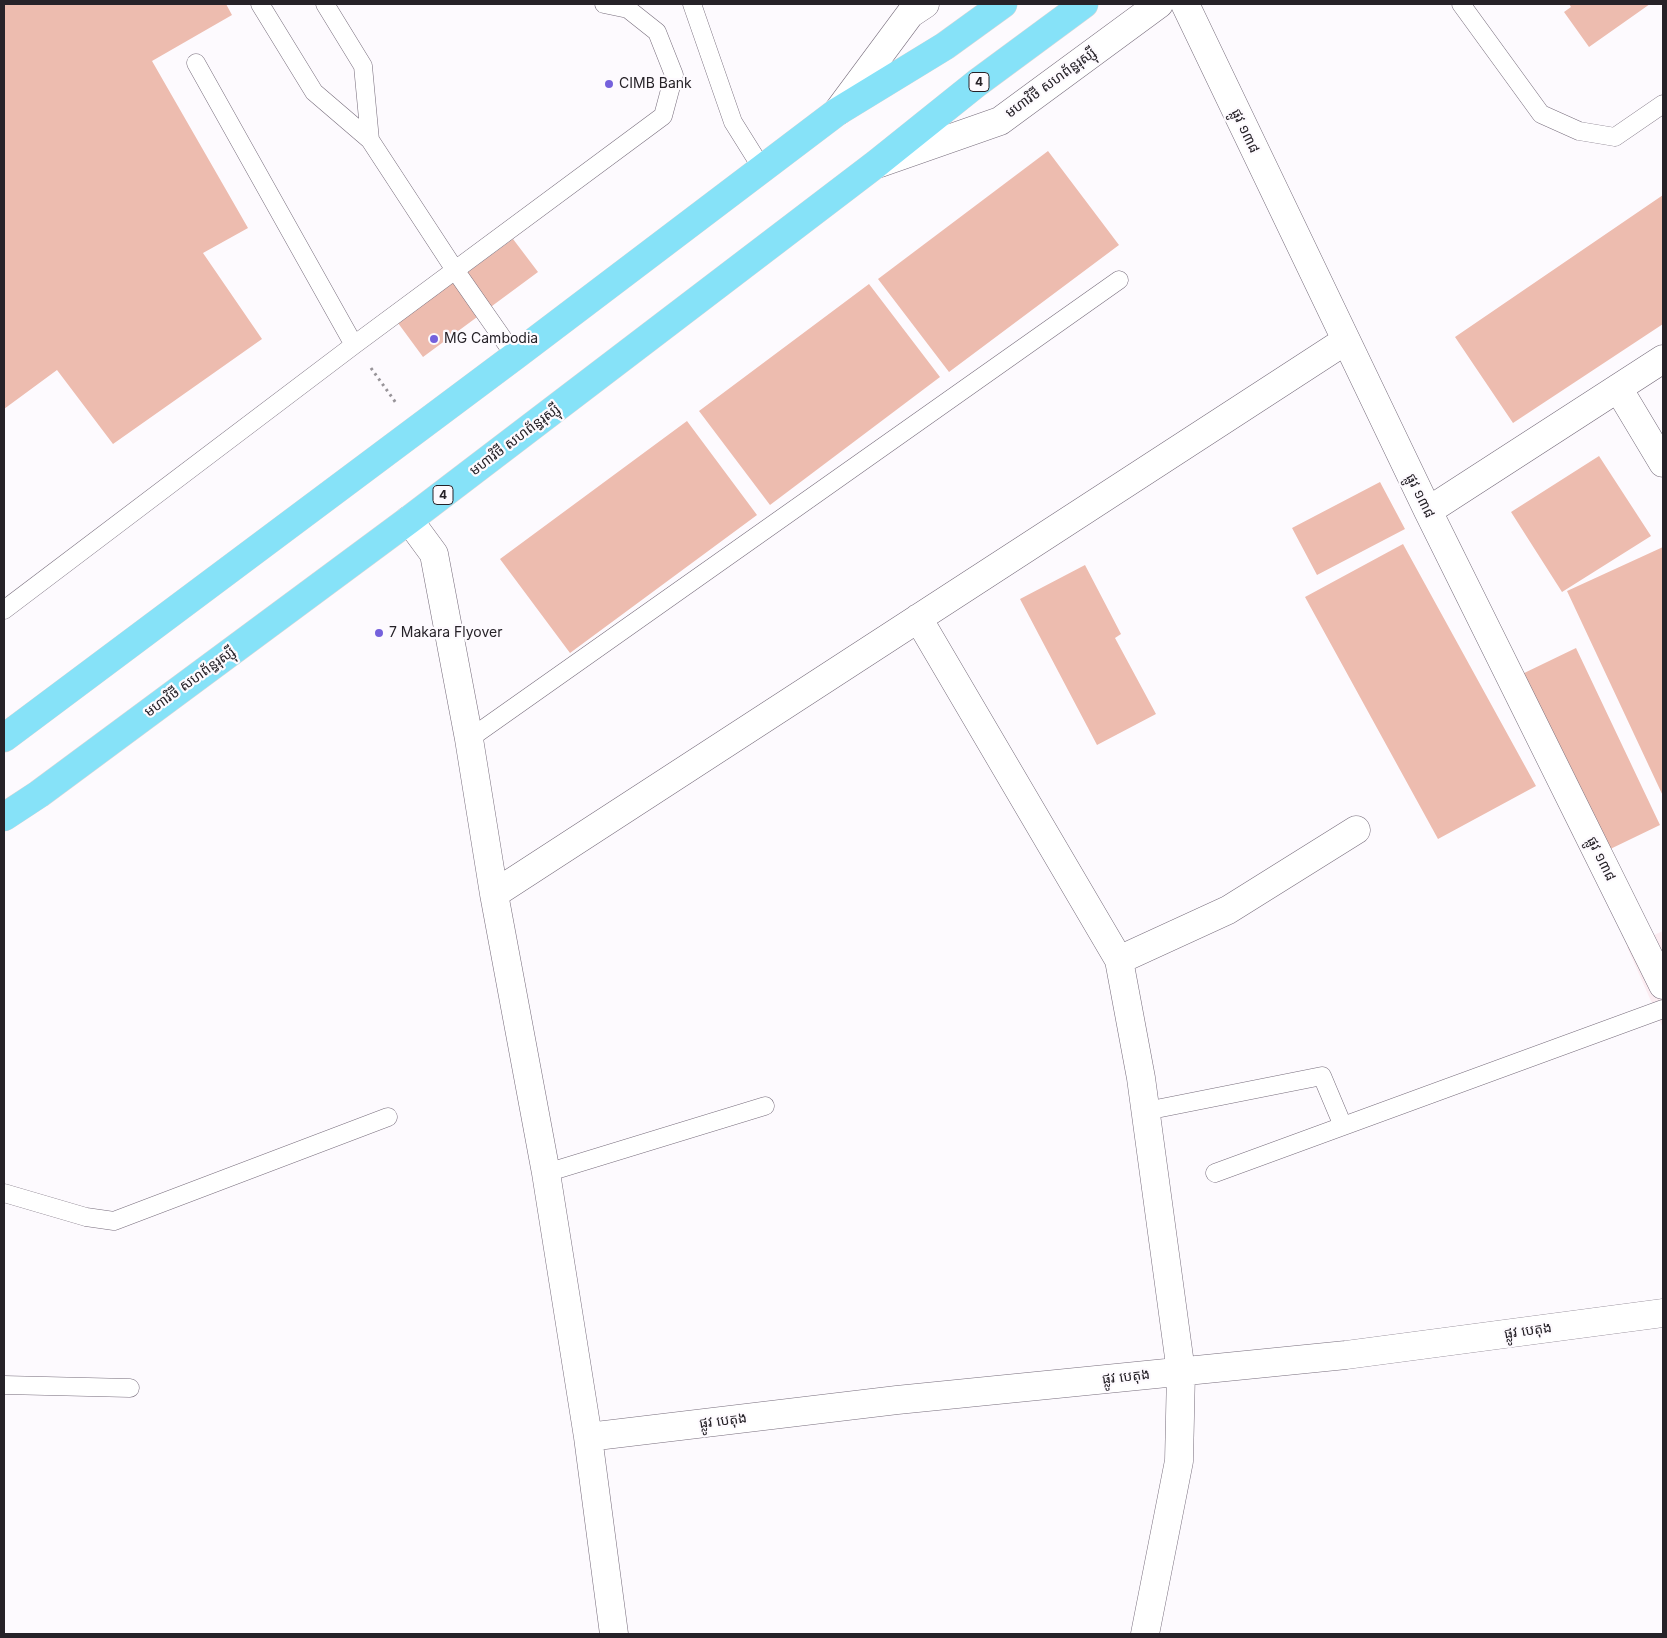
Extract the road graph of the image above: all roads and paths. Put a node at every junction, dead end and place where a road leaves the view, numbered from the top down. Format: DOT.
graph roads {
  1 [pos="260,4"];
  2 [pos="325,4"];
  3 [pos="604,4"];
  4 [pos="692,4"];
  5 [pos="925,4"];
  6 [pos="1003,4"];
  7 [pos="1084,4"];
  8 [pos="1159,4"];
  9 [pos="1185,4"];
  10 [pos="1461,4"];
  11 [pos="196,63"];
  12 [pos="1663,104"];
  13 [pos="837,112"];
  14 [pos="370,140"];
  15 [pos="876,164"];
  16 [pos="763,170"];
  17 [pos="455,270"];
  18 [pos="1119,280"];
  19 [pos="1345,340"];
  20 [pos="354,345"];
  21 [pos="515,356"];
  22 [pos="1663,359"];
  23 [pos="1618,388"];
  24 [pos="416,430"];
  25 [pos="1663,462"];
  26 [pos="1428,512"];
  27 [pos="409,520"];
  28 [pos="4,610"];
  29 [pos="918,618"];
  30 [pos="4,738"];
  31 [pos="469,739"];
  32 [pos="4,817"];
  33 [pos="1356,830"];
  34 [pos="494,894"];
  35 [pos="1119,960"];
  36 [pos="1663,985"];
  37 [pos="1663,1009"];
  38 [pos="765,1106"];
  39 [pos="1146,1112"];
  40 [pos="388,1117"];
  41 [pos="1343,1126"];
  42 [pos="546,1173"];
  43 [pos="1215,1173"];
  44 [pos="4,1193"];
  45 [pos="1663,1313"];
  46 [pos="1181,1372"];
  47 [pos="4,1385"];
  48 [pos="130,1388"];
  49 [pos="588,1436"];
  50 [pos="614,1634"];
  51 [pos="1145,1634"];
  1 -- 14 [label="lane"];
  2 -- 14 [label="lane"];
  3 -- 17 [label="lane"];
  4 -- 16 [label="lane"];
  5 -- 13 [label="street"];
  6 -- 13 [label="highway"];
  7 -- 15 [label="highway, មហាវិថី សហព័ន្ធរុស្ស៊ី / 4"];
  8 -- 15 [label="street, មហាវិថី សហព័ន្ធរុស្ស៊ី"];
  9 -- 19 [label="street, ផ្លូវ ១៣៨"];
  10 -- 12 [label="lane"];
  11 -- 20 [label="lane"];
  13 -- 16 [label="highway"];
  14 -- 17 [label="lane"];
  15 -- 27 [label="highway, មហាវិថី សហព័ន្ធរុស្ស៊ី / 4"];
  16 -- 21 [label="highway"];
  17 -- 20 [label="lane"];
  17 -- 21 [label="lane"];
  18 -- 31 [label="lane"];
  19 -- 26 [label="street, ផ្លូវ ១៣៨"];
  19 -- 29 [label="street"];
  20 -- 24 [label="path"];
  20 -- 28 [label="lane"];
  21 -- 24 [label="highway"];
  22 -- 23 [label="street"];
  23 -- 25 [label="street"];
  23 -- 26 [label="street"];
  24 -- 30 [label="highway"];
  26 -- 36 [label="street, ផ្លូវ ១៣៨"];
  27 -- 31 [label="street"];
  27 -- 32 [label="highway, មហាវិថី សហព័ន្ធរុស្ស៊ី / 4"];
  29 -- 34 [label="street"];
  29 -- 35 [label="street"];
  31 -- 34 [label="street"];
  33 -- 35 [label="street"];
  34 -- 42 [label="street"];
  35 -- 39 [label="street"];
  37 -- 41 [label="lane"];
  38 -- 42 [label="lane"];
  39 -- 41 [label="lane"];
  39 -- 46 [label="street"];
  40 -- 44 [label="lane"];
  41 -- 43 [label="lane"];
  42 -- 49 [label="street"];
  45 -- 46 [label="street, ផ្លូវ បេតុង"];
  46 -- 49 [label="street, ផ្លូវ បេតុង"];
  46 -- 51 [label="street"];
  47 -- 48 [label="lane"];
  49 -- 50 [label="street"];
}
